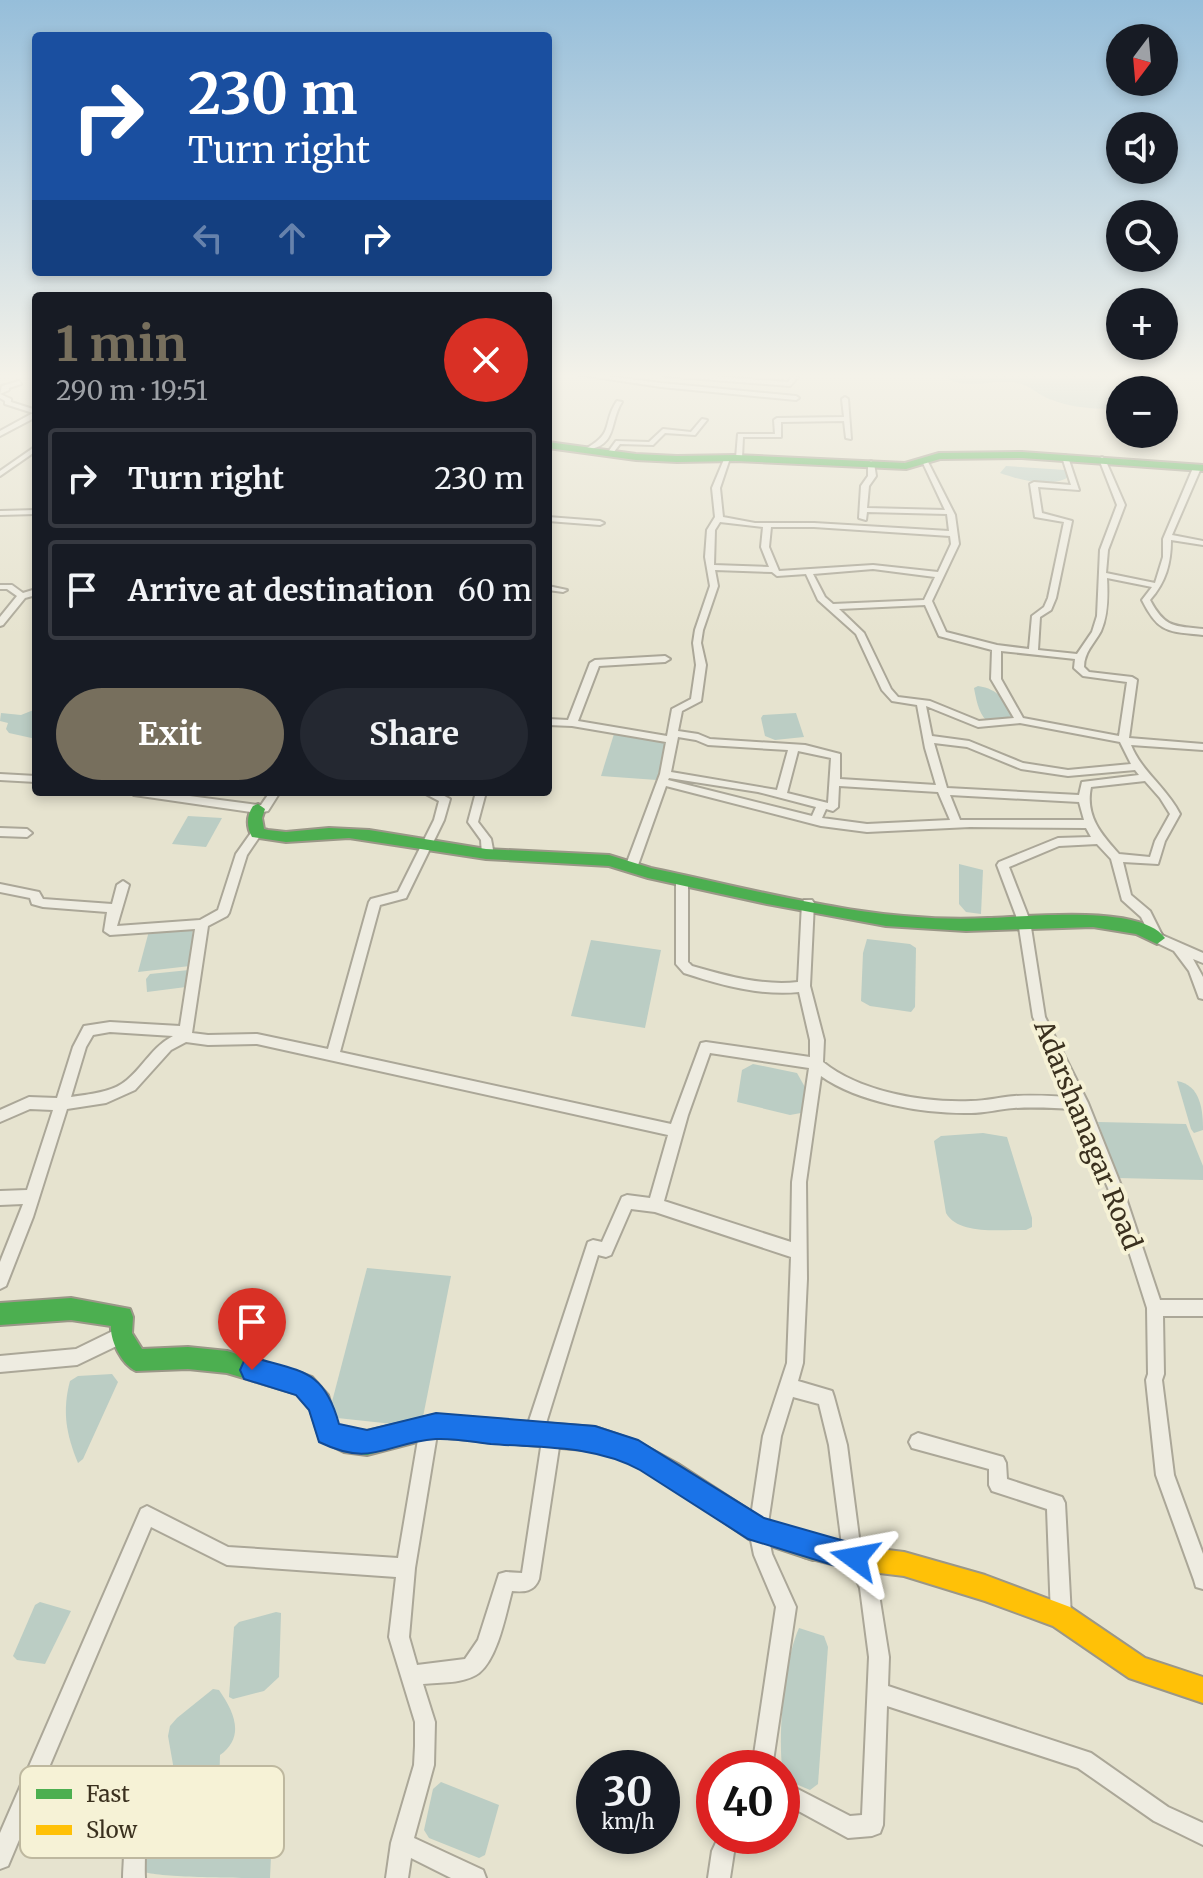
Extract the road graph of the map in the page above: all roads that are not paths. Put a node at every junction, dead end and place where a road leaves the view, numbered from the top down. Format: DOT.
graph roads {
  1 [pos="925,461"];
  2 [pos="731,462"];
  3 [pos="833,462"];
  4 [pos="923,462"];
  5 [pos="1067,462"];
  6 [pos="1103,462"];
  7 [pos="1131,462"];
  8 [pos="871,463"];
  9 [pos="4,468"];
  10 [pos="1200,468"];
  11 [pos="0,474"];
  12 [pos="863,510"];
  13 [pos="32,512"];
  14 [pos="949,512"];
  15 [pos="0,513"];
  16 [pos="552,519"];
  17 [pos="718,519"];
  18 [pos="600,523"];
  19 [pos="767,524"];
  20 [pos="862,529"];
  21 [pos="954,534"];
  22 [pos="1169,537"];
  23 [pos="1203,543"];
  24 [pos="711,567"];
  25 [pos="774,570"];
  26 [pos="809,573"];
  27 [pos="940,575"];
  28 [pos="1102,575"];
  29 [pos="1158,586"];
  30 [pos="0,587"];
  31 [pos="552,589"];
  32 [pos="563,590"];
  33 [pos="32,593"];
  34 [pos="22,596"];
  35 [pos="928,602"];
  36 [pos="833,607"];
  37 [pos="0,623"];
  38 [pos="1203,632"];
  39 [pos="997,648"];
  40 [pos="1033,651"];
  41 [pos="1079,657"];
  42 [pos="665,659"];
  43 [pos="921,702"];
  44 [pos="1020,720"];
  45 [pos="552,722"];
  46 [pos="572,723"];
  47 [pos="928,739"];
  48 [pos="1125,740"];
  49 [pos="670,742"];
  50 [pos="1198,746"];
  51 [pos="794,747"];
  52 [pos="1203,756"];
  53 [pos="1139,766"];
  54 [pos="0,777"];
  55 [pos="1148,777"];
  56 [pos="663,778"];
  57 [pos="32,779"];
  58 [pos="835,782"];
  59 [pos="944,790"];
  60 [pos="781,795"];
  61 [pos="163,796"];
  62 [pos="272,796"];
  63 [pos="437,796"];
  64 [pos="480,796"];
  65 [pos="1083,799"];
  66 [pos="822,805"];
  67 [pos="258,809"];
  68 [pos="816,820"];
  69 [pos="957,824"];
  70 [pos="1089,824"];
  71 [pos="0,832"];
  72 [pos="27,833"];
  73 [pos="257,833"];
  74 [pos="1097,840"];
  75 [pos="427,843"];
  76 [pos="488,855"];
  77 [pos="1116,858"];
  78 [pos="632,865"];
  79 [pos="682,879"];
  80 [pos="123,885"];
  81 [pos="0,888"];
  82 [pos="808,903"];
  83 [pos="1024,921"];
  84 [pos="202,924"];
  85 [pos="110,931"];
  86 [pos="1157,938"];
  87 [pos="1177,950"];
  88 [pos="1203,958"];
  89 [pos="804,986"];
  90 [pos="1203,994"];
  91 [pos="186,1035"];
  92 [pos="333,1055"];
  93 [pos="816,1064"];
  94 [pos="1081,1103"];
  95 [pos="62,1104"];
  96 [pos="0,1116"];
  97 [pos="676,1131"];
  98 [pos="32,1197"];
  99 [pos="0,1198"];
  100 [pos="655,1205"];
  101 [pos="799,1252"];
  102 [pos="0,1281"];
  103 [pos="1155,1308"];
  104 [pos="1203,1308"];
  105 [pos="0,1314"];
  106 [pos="121,1335"];
  107 [pos="0,1364"];
  108 [pos="787,1387"];
  109 [pos="429,1428"];
  110 [pos="543,1434"];
  111 [pos="918,1442"];
  112 [pos="758,1530"];
  113 [pos="855,1558"];
  114 [pos="406,1568"];
  115 [pos="1203,1580"];
  116 [pos="1061,1616"];
  117 [pos="412,1675"];
  118 [pos="1203,1690"];
  119 [pos="878,1693"];
  120 [pos="765,1750"];
  121 [pos="41,1766"];
  122 [pos="800,1801"];
  123 [pos="20,1814"];
  124 [pos="1203,1834"];
  125 [pos="402,1843"];
  126 [pos="723,1854"];
  127 [pos="0,1858"];
  128 [pos="133,1858"];
  129 [pos="134,1878"];
  130 [pos="397,1878"];
  131 [pos="475,1878"];
  132 [pos="719,1878"];
  1 -- 14 [label="street"];
  2 -- 17 [label="street"];
  3 -- 8 [label="street"];
  4 -- 8 [label="street"];
  5 -- 40 [label="street"];
  6 -- 28 [label="street"];
  7 -- 10 [label="street"];
  8 -- 12 [label="street"];
  9 -- 11 [label="street"];
  10 -- 22 [label="street"];
  12 -- 14 [label="street"];
  12 -- 20 [label="street"];
  13 -- 15 [label="street"];
  14 -- 21 [label="street"];
  16 -- 18 [label="street"];
  17 -- 19 [label="street"];
  17 -- 24 [label="street"];
  19 -- 20 [label="street"];
  19 -- 25 [label="street"];
  20 -- 21 [label="street"];
  21 -- 27 [label="street"];
  22 -- 23 [label="street"];
  22 -- 29 [label="street"];
  24 -- 25 [label="street"];
  24 -- 49 [label="street"];
  25 -- 26 [label="street"];
  26 -- 27 [label="street"];
  26 -- 36 [label="street"];
  27 -- 35 [label="street"];
  28 -- 29 [label="street"];
  28 -- 41 [label="street"];
  29 -- 38 [label="street"];
  30 -- 34 [label="street"];
  31 -- 32 [label="street"];
  33 -- 34 [label="street"];
  34 -- 37 [label="street"];
  35 -- 36 [label="street"];
  35 -- 39 [label="street"];
  36 -- 43 [label="street"];
  39 -- 40 [label="street"];
  39 -- 44 [label="street"];
  40 -- 41 [label="street"];
  41 -- 48 [label="street"];
  42 -- 46 [label="street"];
  43 -- 44 [label="street"];
  43 -- 47 [label="street"];
  44 -- 48 [label="street"];
  45 -- 46 [label="street"];
  46 -- 49 [label="street"];
  47 -- 53 [label="street"];
  47 -- 59 [label="street"];
  48 -- 50 [label="street"];
  48 -- 53 [label="street"];
  49 -- 51 [label="street"];
  49 -- 56 [label="street"];
  50 -- 52 [label="street"];
  51 -- 58 [label="street"];
  51 -- 60 [label="street"];
  53 -- 55 [label="street"];
  54 -- 57 [label="street"];
  55 -- 65 [label="street"];
  55 -- 77 [label="street"];
  56 -- 60 [label="street"];
  56 -- 68 [label="street"];
  56 -- 78 [label="street"];
  58 -- 59 [label="street"];
  58 -- 66 [label="street"];
  59 -- 65 [label="street"];
  59 -- 69 [label="street"];
  60 -- 66 [label="street"];
  61 -- 67 [label="street"];
  62 -- 67 [label="street"];
  63 -- 75 [label="street"];
  64 -- 76 [label="street"];
  65 -- 70 [label="street"];
  66 -- 68 [label="street"];
  67 -- 73 [label="street"];
  68 -- 69 [label="street"];
  69 -- 70 [label="street"];
  70 -- 74 [label="street"];
  71 -- 72 [label="street"];
  73 -- 75 [label="street"];
  73 -- 84 [label="street"];
  74 -- 77 [label="street"];
  74 -- 83 [label="street, Adarshanagar Road"];
  75 -- 76 [label="street"];
  75 -- 92 [label="street"];
  76 -- 78 [label="street"];
  77 -- 86 [label="street"];
  78 -- 79 [label="street"];
  79 -- 82 [label="street"];
  79 -- 89 [label="street"];
  80 -- 85 [label="street"];
  81 -- 85 [label="street"];
  82 -- 83 [label="street"];
  82 -- 89 [label="street"];
  83 -- 86 [label="street"];
  83 -- 94 [label="street, Adarshanagar Road"];
  84 -- 85 [label="street"];
  84 -- 91 [label="street"];
  86 -- 87 [label="street"];
  87 -- 88 [label="street"];
  87 -- 90 [label="street"];
  89 -- 93 [label="street"];
  91 -- 92 [label="street"];
  91 -- 95 [label="street"];
  91 -- 95 [label="street"];
  92 -- 97 [label="street"];
  93 -- 94 [label="street"];
  93 -- 97 [label="street"];
  93 -- 101 [label="street"];
  94 -- 103 [label="street, Adarshanagar Road"];
  95 -- 96 [label="street"];
  95 -- 98 [label="street"];
  97 -- 100 [label="street"];
  98 -- 99 [label="street"];
  98 -- 102 [label="street"];
  100 -- 101 [label="street"];
  100 -- 110 [label="street"];
  101 -- 108 [label="street"];
  103 -- 104 [label="street"];
  103 -- 115 [label="street, Adarshanagar Road"];
  105 -- 106 [label="street"];
  106 -- 107 [label="street"];
  106 -- 109 [label="street"];
  108 -- 112 [label="street"];
  108 -- 113 [label="street"];
  109 -- 110 [label="street"];
  109 -- 114 [label="street"];
  110 -- 112 [label="street"];
  110 -- 117 [label="street"];
  111 -- 116 [label="street"];
  112 -- 113 [label="street"];
  112 -- 120 [label="street"];
  113 -- 116 [label="street"];
  113 -- 119 [label="street"];
  114 -- 117 [label="street"];
  114 -- 121 [label="street"];
  116 -- 118 [label="street"];
  117 -- 125 [label="street"];
  119 -- 122 [label="street"];
  119 -- 124 [label="street"];
  123 -- 127 [label="street"];
  125 -- 130 [label="street"];
  125 -- 131 [label="street"];
  126 -- 132 [label="street"];
  128 -- 129 [label="street"];
}
